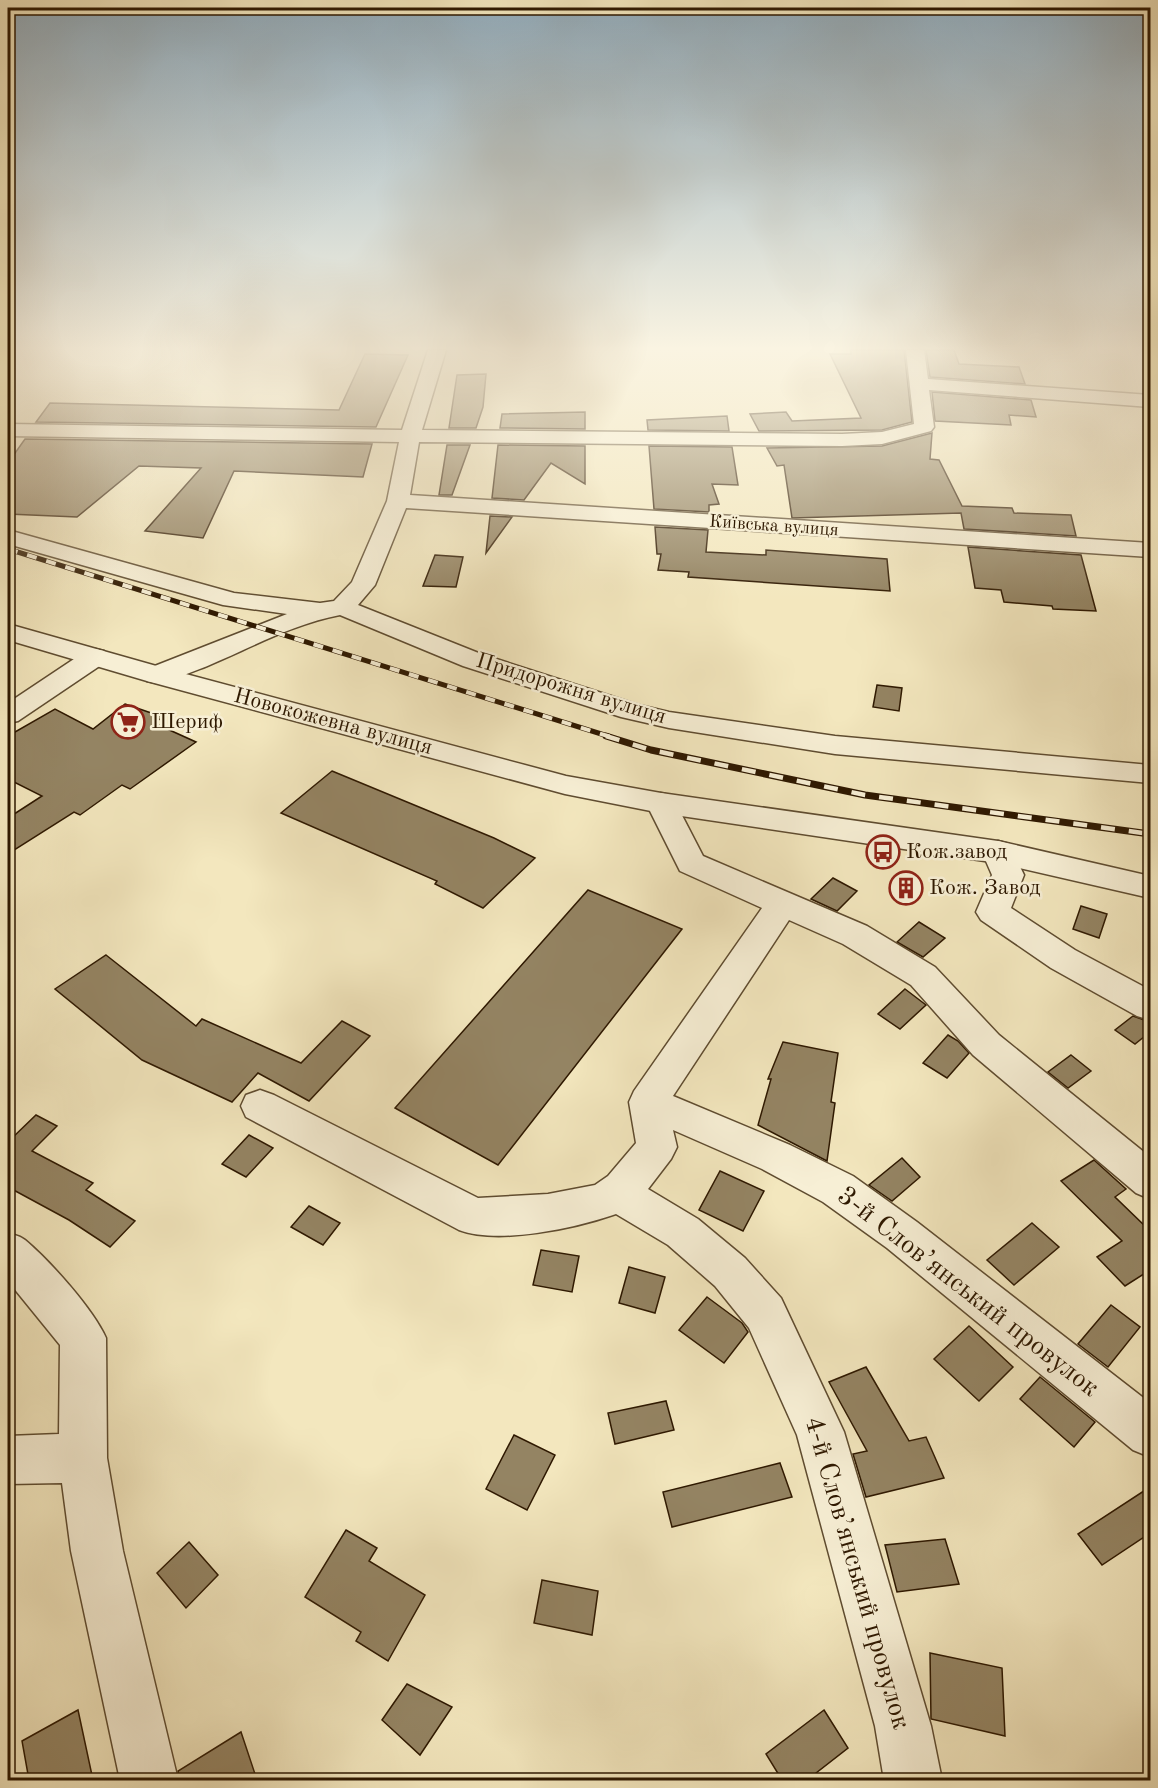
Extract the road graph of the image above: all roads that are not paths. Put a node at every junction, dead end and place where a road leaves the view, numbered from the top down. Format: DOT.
graph roads {
  1 [pos="238,433"];
  2 [pos="899,433"];
  3 [pos="410,436"];
  4 [pos="398,501"];
  5 [pos="8,537"];
  6 [pos="1150,550"];
  7 [pos="331,609"];
  8 [pos="11,636"];
  9 [pos="95,657"];
  10 [pos="157,675"];
  11 [pos="8,715"];
  12 [pos="1150,774"];
  13 [pos="661,803"];
  14 [pos="998,852"];
  15 [pos="1150,887"];
  16 [pos="784,902"];
  17 [pos="1150,1006"];
  18 [pos="648,1102"];
  19 [pos="260,1106"];
  20 [pos="1150,1181"];
  21 [pos="618,1193"];
  22 [pos="8,1252"];
  23 [pos="1150,1433"];
  24 [pos="82,1458"];
  25 [pos="8,1460"];
  26 [pos="149,1780"];
  27 [pos="913,1780"];
  1 -- 3 [label="street"];
  2 -- 3 [label="street"];
  3 -- 4 [label="street"];
  4 -- 6 [label="street, Київська вулиця"];
  4 -- 7 [label="street"];
  5 -- 7 [label="street, Придорожня вулиця"];
  7 -- 10 [label="street"];
  7 -- 12 [label="street, Придорожня вулиця"];
  8 -- 9 [label="street, Новокожевна вулиця"];
  9 -- 10 [label="street, Новокожевна вулиця"];
  9 -- 11 [label="street"];
  10 -- 13 [label="street, Новокожевна вулиця"];
  13 -- 14 [label="street, Новокожевна вулиця"];
  13 -- 16 [label="street"];
  14 -- 15 [label="street, Новокожевна вулиця"];
  14 -- 17 [label="street"];
  16 -- 18 [label="street"];
  16 -- 20 [label="street"];
  18 -- 21 [label="street"];
  18 -- 23 [label="street, 3-й Слов’янський провулок"];
  19 -- 21 [label="street"];
  21 -- 27 [label="street, 4-й Слов’янський провулок"];
  22 -- 24 [label="street"];
  24 -- 25 [label="street"];
  24 -- 26 [label="street"];
}
